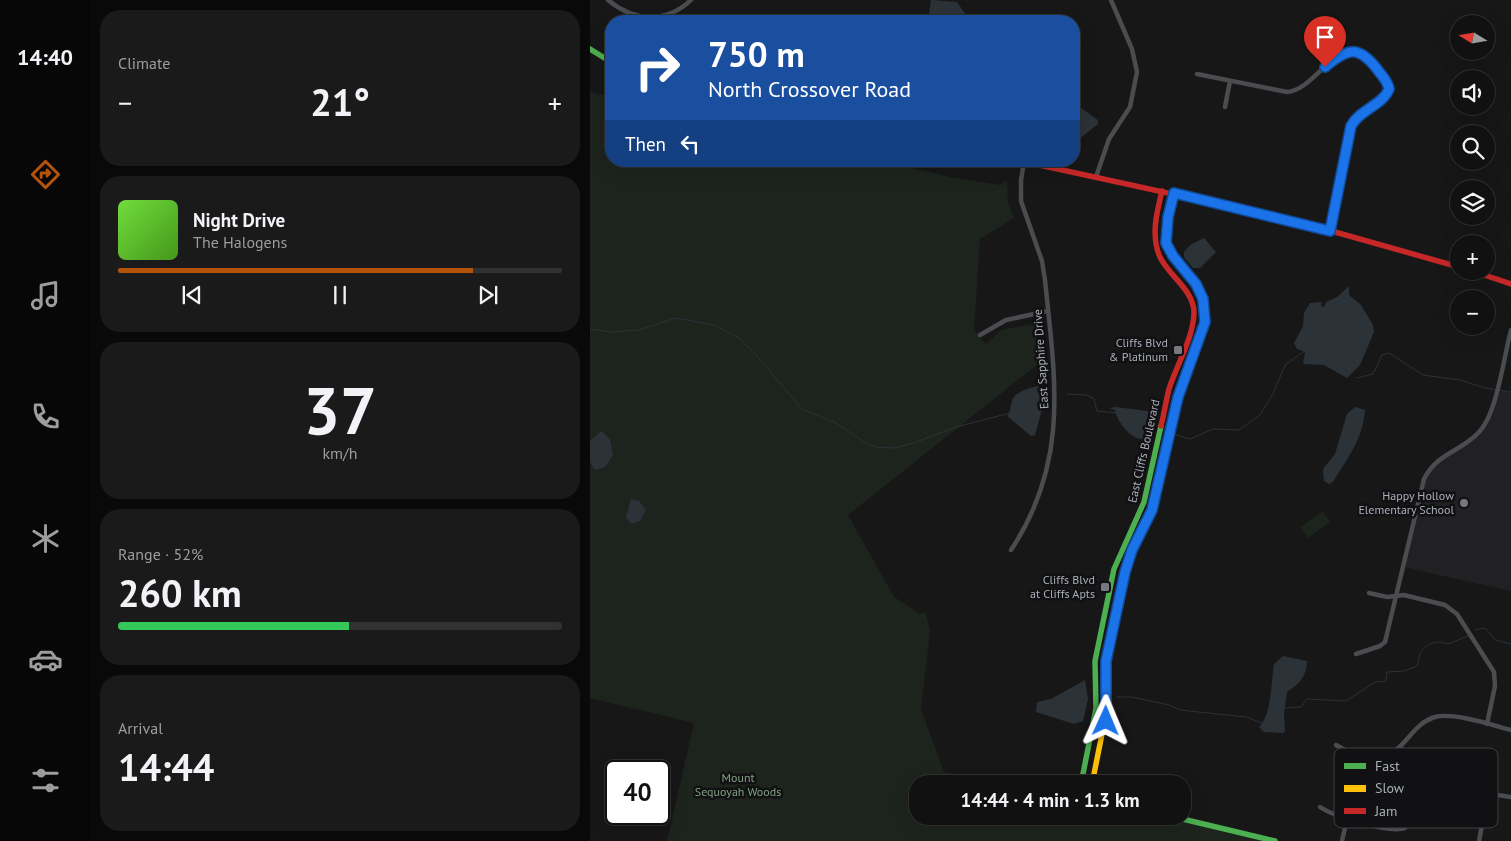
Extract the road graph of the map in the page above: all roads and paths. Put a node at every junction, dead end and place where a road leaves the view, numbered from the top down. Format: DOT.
graph roads {
  1 [pos="608,0"];
  2 [pos="692,0"];
  3 [pos="1111,0"];
  4 [pos="638,15"];
  5 [pos="662,15"];
  6 [pos="590,49"];
  7 [pos="605,58"];
  8 [pos="1198,74"];
  9 [pos="1230,81"];
  10 [pos="1225,106"];
  11 [pos="1022,167"];
  12 [pos="1047,167"];
  13 [pos="1096,177"];
  14 [pos="1162,191"];
  15 [pos="1174,193"];
  16 [pos="1330,231"];
  17 [pos="1450,264"];
  18 [pos="1495,279"];
  19 [pos="1511,284"];
  20 [pos="1048,311"];
  21 [pos="1511,330"];
  22 [pos="980,335"];
  23 [pos="1011,550"];
  24 [pos="1369,593"];
  25 [pos="1396,596"];
  26 [pos="1356,654"];
  27 [pos="1095,720"];
  28 [pos="1106,721"];
  29 [pos="1487,724"];
  30 [pos="1511,730"];
  31 [pos="1336,745"];
  32 [pos="1400,747"];
  33 [pos="1340,748"];
  34 [pos="1083,775"];
  35 [pos="1094,775"];
  36 [pos="1498,795"];
  37 [pos="1511,797"];
  38 [pos="1320,807"];
  39 [pos="1334,816"];
  40 [pos="1191,821"];
  41 [pos="1345,828"];
  42 [pos="1386,828"];
  43 [pos="1403,828"];
  44 [pos="1481,828"];
  45 [pos="1275,841"];
  46 [pos="1342,841"];
  47 [pos="1479,841"];
  1 -- 4 [label="street"];
  2 -- 5 [label="street"];
  3 -- 13 [label="street"];
  6 -- 7 [label="street"];
  8 -- 9 [label="street"];
  9 -- 10 [label="street"];
  9 -- 16 [label="street"];
  11 -- 20 [label="street, East Sapphire Drive"];
  12 -- 13 [label="street"];
  13 -- 14 [label="street"];
  14 -- 15 [label="street"];
  14 -- 27 [label="street, East Cliffs Boulevard"];
  15 -- 16 [label="street"];
  15 -- 28 [label="street, East Cliffs Boulevard"];
  16 -- 17 [label="street"];
  18 -- 19 [label="street"];
  20 -- 22 [label="street"];
  20 -- 23 [label="street, East Sapphire Drive"];
  21 -- 25 [label="street"];
  24 -- 25 [label="street"];
  25 -- 26 [label="street"];
  25 -- 29 [label="street"];
  27 -- 28 [label="street"];
  27 -- 34 [label="street, East Cliffs Boulevard"];
  28 -- 35 [label="street, East Cliffs Boulevard"];
  29 -- 30 [label="street"];
  29 -- 32 [label="street"];
  31 -- 33 [label="street"];
  36 -- 37 [label="street"];
  38 -- 39 [label="street"];
  40 -- 45 [label="street"];
  41 -- 46 [label="street"];
  42 -- 43 [label="street"];
  44 -- 47 [label="street"];
}
